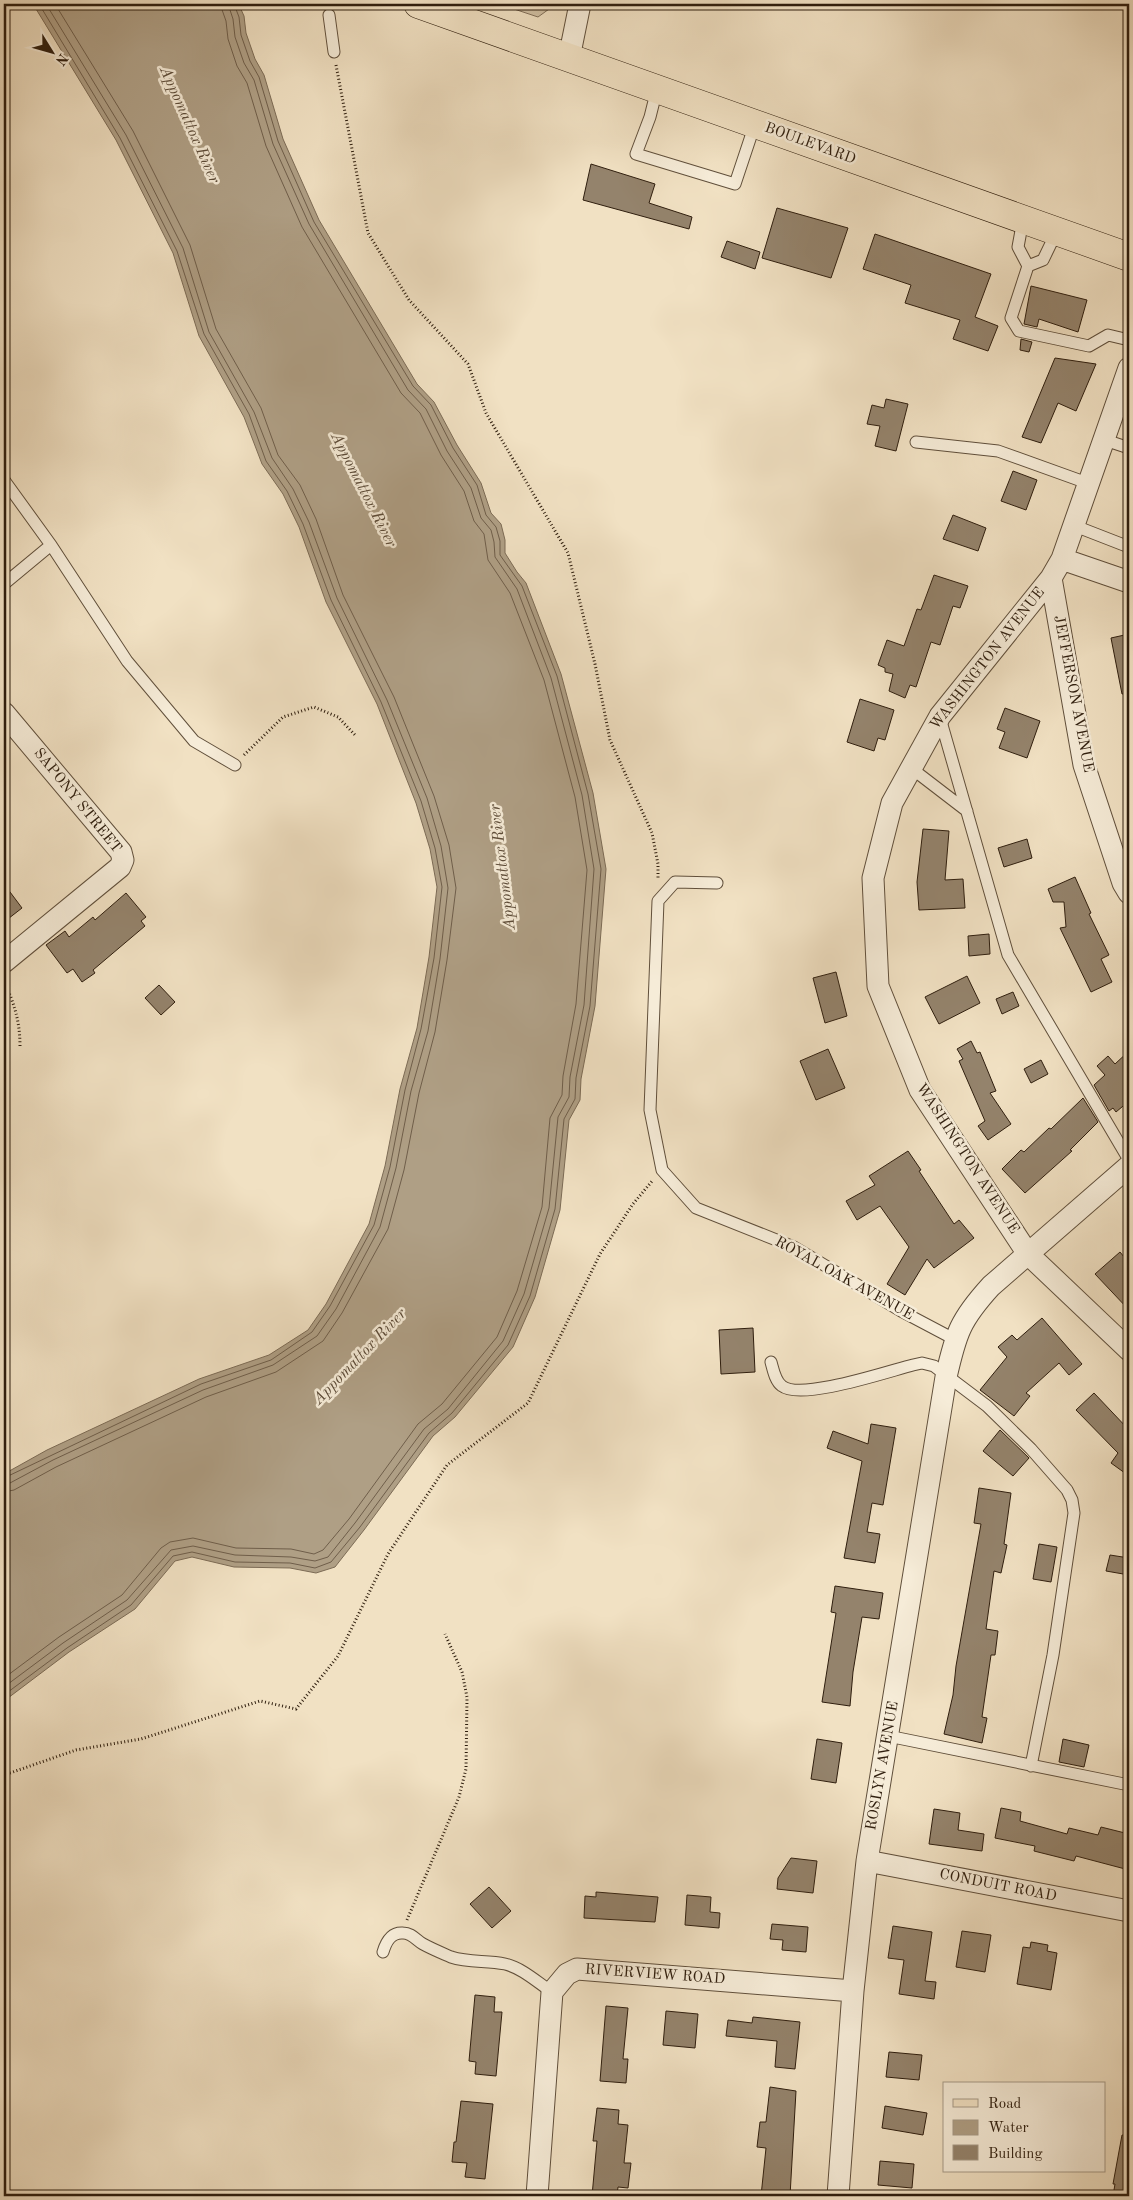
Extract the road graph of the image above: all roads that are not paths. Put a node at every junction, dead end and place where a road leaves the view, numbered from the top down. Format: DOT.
graph roads {
  1 [pos="418,4"];
  2 [pos="580,4"];
  3 [pos="329,15"];
  4 [pos="334,52"];
  5 [pos="569,58"];
  6 [pos="657,88"];
  7 [pos="755,124"];
  8 [pos="1023,220"];
  9 [pos="1056,232"];
  10 [pos="1129,257"];
  11 [pos="1028,266"];
  12 [pos="1129,340"];
  13 [pos="1129,368"];
  14 [pos="1123,408"];
  15 [pos="1105,440"];
  16 [pos="916,442"];
  17 [pos="1129,448"];
  18 [pos="4,480"];
  19 [pos="1090,484"];
  20 [pos="1074,526"];
  21 [pos="51,545"];
  22 [pos="1129,547"];
  23 [pos="1062,559"];
  24 [pos="1051,578"];
  25 [pos="1129,582"];
  26 [pos="4,584"];
  27 [pos="4,713"];
  28 [pos="940,716"];
  29 [pos="235,764"];
  30 [pos="911,768"];
  31 [pos="967,810"];
  32 [pos="717,884"];
  33 [pos="1129,893"];
  34 [pos="4,962"];
  35 [pos="1129,1160"];
  36 [pos="1129,1166"];
  37 [pos="1028,1254"];
  38 [pos="954,1339"];
  39 [pos="1129,1350"];
  40 [pos="771,1362"];
  41 [pos="946,1377"];
  42 [pos="888,1736"];
  43 [pos="1032,1766"];
  44 [pos="1129,1785"];
  45 [pos="867,1861"];
  46 [pos="1129,1911"];
  47 [pos="383,1952"];
  48 [pos="853,1991"];
  49 [pos="552,1992"];
  50 [pos="537,2196"];
  51 [pos="838,2196"];
  1 -- 5 [label="main road, BOULEVARD"];
  2 -- 5 [label="street"];
  3 -- 4 [label="lane"];
  5 -- 6 [label="main road, BOULEVARD"];
  6 -- 7 [label="main road, BOULEVARD"];
  6 -- 7 [label="lane"];
  7 -- 8 [label="main road, BOULEVARD"];
  8 -- 9 [label="main road, BOULEVARD"];
  8 -- 11 [label="lane"];
  9 -- 10 [label="main road, BOULEVARD"];
  9 -- 11 [label="lane"];
  11 -- 12 [label="lane"];
  13 -- 14 [label="street, WASHINGTON AVENUE"];
  14 -- 15 [label="street, WASHINGTON AVENUE"];
  15 -- 17 [label="lane"];
  15 -- 19 [label="street, WASHINGTON AVENUE"];
  16 -- 19 [label="lane"];
  18 -- 21 [label="lane"];
  19 -- 20 [label="street, WASHINGTON AVENUE"];
  20 -- 22 [label="lane"];
  20 -- 23 [label="street, WASHINGTON AVENUE"];
  21 -- 26 [label="lane"];
  21 -- 29 [label="lane"];
  23 -- 24 [label="street, WASHINGTON AVENUE"];
  23 -- 25 [label="street"];
  24 -- 28 [label="street, WASHINGTON AVENUE"];
  24 -- 33 [label="street, JEFFERSON AVENUE"];
  27 -- 34 [label="street, SAPONY STREET"];
  28 -- 30 [label="street, WASHINGTON AVENUE"];
  28 -- 31 [label="lane"];
  30 -- 31 [label="lane"];
  30 -- 37 [label="street, WASHINGTON AVENUE"];
  31 -- 35 [label="lane"];
  32 -- 38 [label="lane, ROYAL OAK AVENUE"];
  36 -- 37 [label="street"];
  37 -- 38 [label="street"];
  37 -- 39 [label="street, WASHINGTON AVENUE"];
  38 -- 41 [label="street, ROSLYN AVENUE"];
  40 -- 41 [label="lane"];
  41 -- 42 [label="street, ROSLYN AVENUE"];
  41 -- 43 [label="lane"];
  42 -- 43 [label="lane"];
  42 -- 45 [label="street, ROSLYN AVENUE"];
  43 -- 44 [label="lane"];
  45 -- 46 [label="street, CONDUIT ROAD"];
  45 -- 48 [label="street, ROSLYN AVENUE"];
  47 -- 49 [label="lane"];
  48 -- 49 [label="street, RIVERVIEW ROAD"];
  48 -- 51 [label="street, ROSLYN AVENUE"];
  49 -- 50 [label="street"];
}
